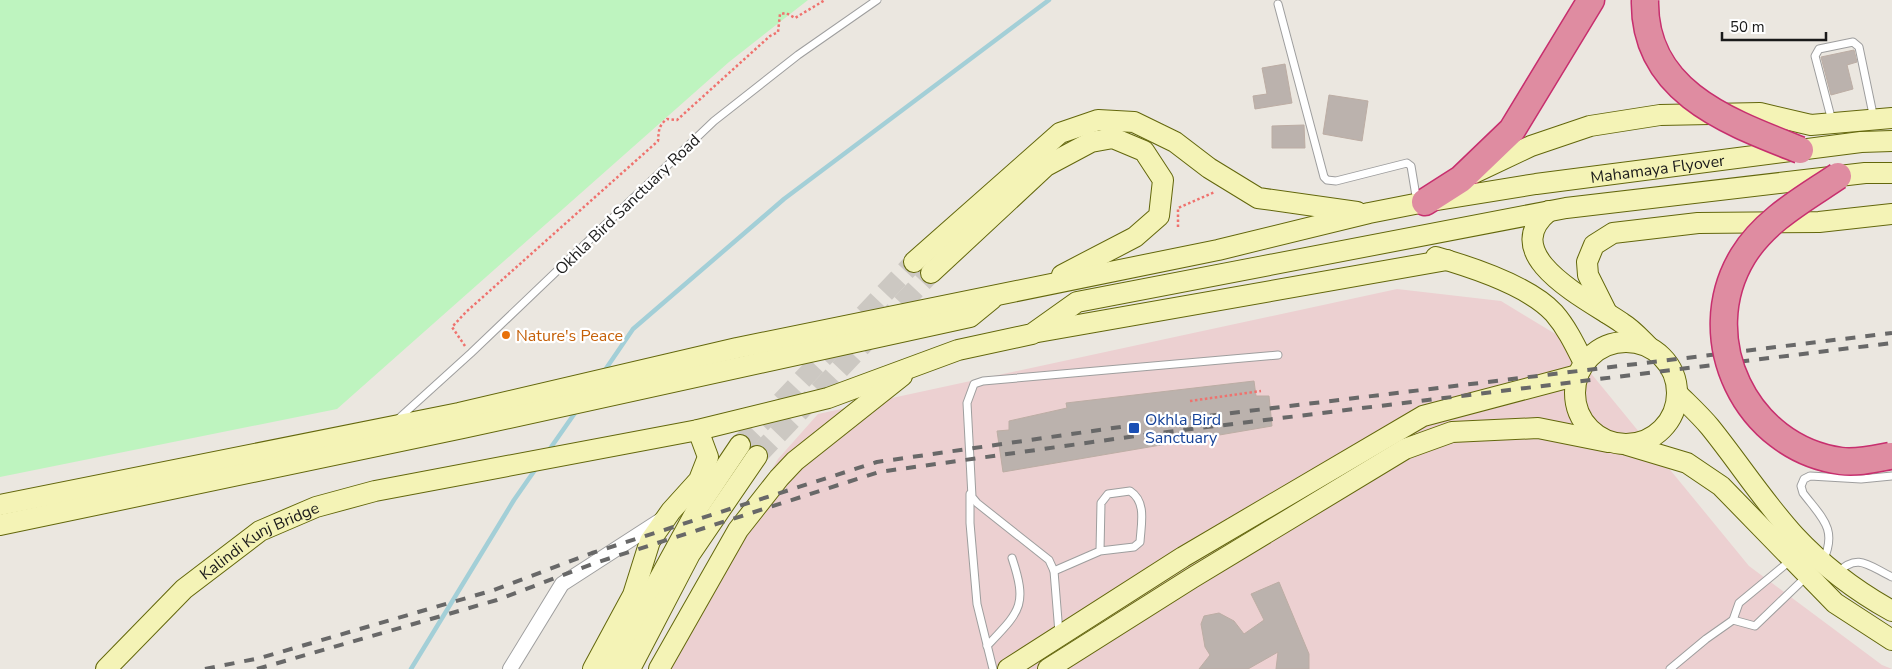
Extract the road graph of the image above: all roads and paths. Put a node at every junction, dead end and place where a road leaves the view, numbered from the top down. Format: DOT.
graph roads {
  1 [pos="825,0"];
  2 [pos="877,0"];
  3 [pos="1591,0"];
  4 [pos="1645,0"];
  5 [pos="1278,4"];
  6 [pos="1883,119"];
  7 [pos="1833,123"];
  8 [pos="1892,141"];
  9 [pos="1800,150"];
  10 [pos="1892,173"];
  11 [pos="1838,176"];
  12 [pos="1460,179"];
  13 [pos="1233,184"];
  14 [pos="1421,203"];
  15 [pos="1557,209"];
  16 [pos="1369,213"];
  17 [pos="1892,214"];
  18 [pos="1178,227"];
  19 [pos="1391,243"];
  20 [pos="1447,260"];
  21 [pos="914,262"];
  22 [pos="930,273"];
  23 [pos="1038,287"];
  24 [pos="1607,313"];
  25 [pos="1032,334"];
  26 [pos="1648,346"];
  27 [pos="471,353"];
  28 [pos="1278,354"];
  29 [pos="915,365"];
  30 [pos="1581,369"];
  31 [pos="1261,391"];
  32 [pos="1678,394"];
  33 [pos="1190,401"];
  34 [pos="461,420"];
  35 [pos="391,425"];
  36 [pos="698,430"];
  37 [pos="1618,443"];
  38 [pos="1891,463"];
  39 [pos="970,491"];
  40 [pos="0,505"];
  41 [pos="667,516"];
  42 [pos="0,525"];
  43 [pos="1100,551"];
  44 [pos="1012,558"];
  45 [pos="1792,560"];
  46 [pos="1054,571"];
  47 [pos="1822,571"];
  48 [pos="1892,577"];
  49 [pos="1892,611"];
  50 [pos="1734,620"];
  51 [pos="1060,636"];
  52 [pos="1892,640"];
  53 [pos="987,646"];
  54 [pos="106,669"];
  55 [pos="510,669"];
  56 [pos="593,669"];
  57 [pos="610,669"];
  58 [pos="630,669"];
  59 [pos="659,669"];
  60 [pos="993,669"];
  61 [pos="1008,669"];
  62 [pos="1048,669"];
  63 [pos="1670,669"];
  1 -- 27 [label="path"];
  2 -- 27 [label="lane, Okhla Bird Sanctuary Road"];
  3 -- 12 [label="highway"];
  4 -- 9 [label="highway, bridge"];
  5 -- 14 [label="lane"];
  6 -- 7 [label="main road"];
  6 -- 7 [label="lane"];
  7 -- 12 [label="main road"];
  8 -- 9 [label="main road, Mahamaya Flyover"];
  9 -- 14 [label="main road, Mahamaya Flyover"];
  10 -- 11 [label="main road, Mahamaya Flyover"];
  11 -- 15 [label="main road, Mahamaya Flyover"];
  11 -- 38 [label="highway, bridge"];
  12 -- 14 [label="highway"];
  13 -- 16 [label="main road"];
  13 -- 18 [label="path"];
  13 -- 21 [label="main road"];
  14 -- 16 [label="main road, Mahamaya Flyover"];
  15 -- 19 [label="main road, Mahamaya Flyover"];
  15 -- 24 [label="main road"];
  16 -- 23 [label="main road"];
  17 -- 24 [label="main road"];
  19 -- 20 [label="main road"];
  19 -- 25 [label="main road, Mahamaya Flyover"];
  20 -- 25 [label="main road, Kalindi Kunj Bridge"];
  20 -- 30 [label="main road"];
  22 -- 23 [label="main road"];
  23 -- 34 [label="main road"];
  24 -- 26 [label="main road"];
  25 -- 29 [label="main road, Kalindi Kunj Bridge"];
  26 -- 30 [label="main road"];
  26 -- 32 [label="main road"];
  27 -- 35 [label="lane, Okhla Bird Sanctuary Road"];
  28 -- 39 [label="lane"];
  29 -- 36 [label="main road, Kalindi Kunj Bridge"];
  29 -- 59 [label="main road"];
  30 -- 37 [label="main road"];
  30 -- 51 [label="main road"];
  31 -- 33 [label="path"];
  32 -- 37 [label="main road"];
  32 -- 47 [label="main road"];
  34 -- 35 [label="main road"];
  34 -- 42 [label="main road"];
  35 -- 40 [label="main road"];
  36 -- 41 [label="main road"];
  36 -- 54 [label="main road, Kalindi Kunj Bridge"];
  37 -- 45 [label="main road"];
  37 -- 62 [label="main road"];
  38 -- 47 [label="lane"];
  39 -- 46 [label="lane"];
  39 -- 53 [label="lane"];
  41 -- 55 [label="street"];
  41 -- 56 [label="main road"];
  43 -- 43 [label="lane"];
  43 -- 46 [label="lane"];
  44 -- 53 [label="lane"];
  45 -- 47 [label="main road"];
  45 -- 50 [label="lane"];
  46 -- 51 [label="lane"];
  47 -- 48 [label="lane"];
  47 -- 49 [label="main road"];
  47 -- 50 [label="lane"];
  47 -- 52 [label="main road"];
  50 -- 63 [label="lane"];
  51 -- 61 [label="main road"];
  53 -- 60 [label="lane"];
  57 -- 58 [label="main road"];
}
